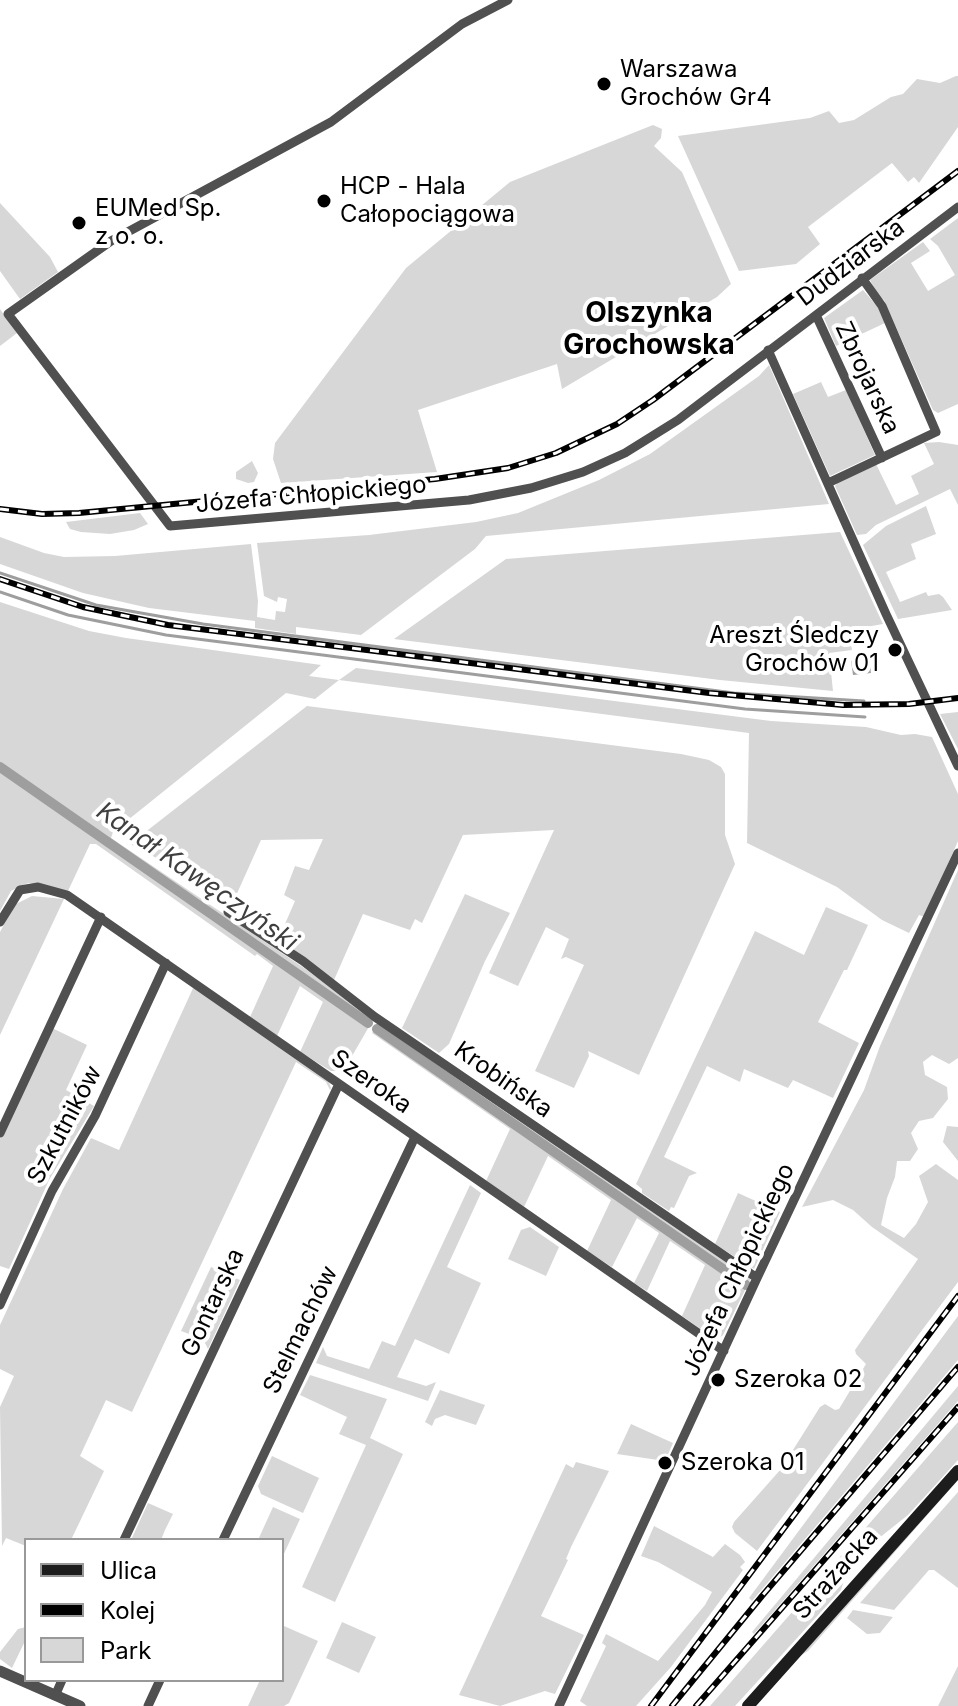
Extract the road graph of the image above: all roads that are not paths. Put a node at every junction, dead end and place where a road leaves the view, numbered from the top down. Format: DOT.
graph roads {
  1 [pos="508,0"];
  2 [pos="958,207"];
  3 [pos="862,278"];
  4 [pos="816,315"];
  5 [pos="768,350"];
  6 [pos="882,458"];
  7 [pos="828,483"];
  8 [pos="958,766"];
  9 [pos="958,853"];
  10 [pos="228,912"];
  11 [pos="101,917"];
  12 [pos="0,922"];
  13 [pos="166,963"];
  14 [pos="339,1084"];
  15 [pos="0,1133"];
  16 [pos="415,1137"];
  17 [pos="757,1278"];
  18 [pos="0,1305"];
  19 [pos="724,1351"];
  20 [pos="958,1471"];
  21 [pos="125,1538"];
  22 [pos="224,1538"];
  23 [pos="0,1671"];
  24 [pos="24,1682"];
  25 [pos="24,1682"];
  26 [pos="61,1682"];
  27 [pos="159,1682"];
  28 [pos="55,1696"];
  29 [pos="80,1706"];
  30 [pos="148,1706"];
  31 [pos="559,1706"];
  32 [pos="748,1706"];
  1 -- 5 [label="street, Józefa Chłopickiego"];
  2 -- 3 [label="street, Dudziarska"];
  3 -- 4 [label="street, Dudziarska"];
  3 -- 6 [label="street"];
  4 -- 5 [label="street, Dudziarska"];
  4 -- 6 [label="street, Zbrojarska"];
  5 -- 7 [label="street"];
  6 -- 7 [label="street"];
  7 -- 8 [label="street"];
  9 -- 17 [label="street, Józefa Chłopickiego"];
  10 -- 17 [label="street, Krobińska"];
  11 -- 12 [label="street, Szeroka"];
  11 -- 13 [label="street, Szeroka"];
  11 -- 15 [label="street"];
  13 -- 14 [label="street, Szeroka"];
  13 -- 18 [label="street, Szkutników"];
  14 -- 16 [label="street, Szeroka"];
  14 -- 21 [label="street, Gontarska"];
  16 -- 19 [label="street, Szeroka"];
  16 -- 22 [label="street, Stelmachów"];
  17 -- 19 [label="street, Józefa Chłopickiego"];
  19 -- 31 [label="street, Józefa Chłopickiego"];
  20 -- 32 [label="main road, Strażacka"];
  23 -- 25 [label="street"];
  24 -- 28 [label="street"];
  26 -- 28 [label="street"];
  27 -- 30 [label="street"];
  28 -- 29 [label="street"];
}
